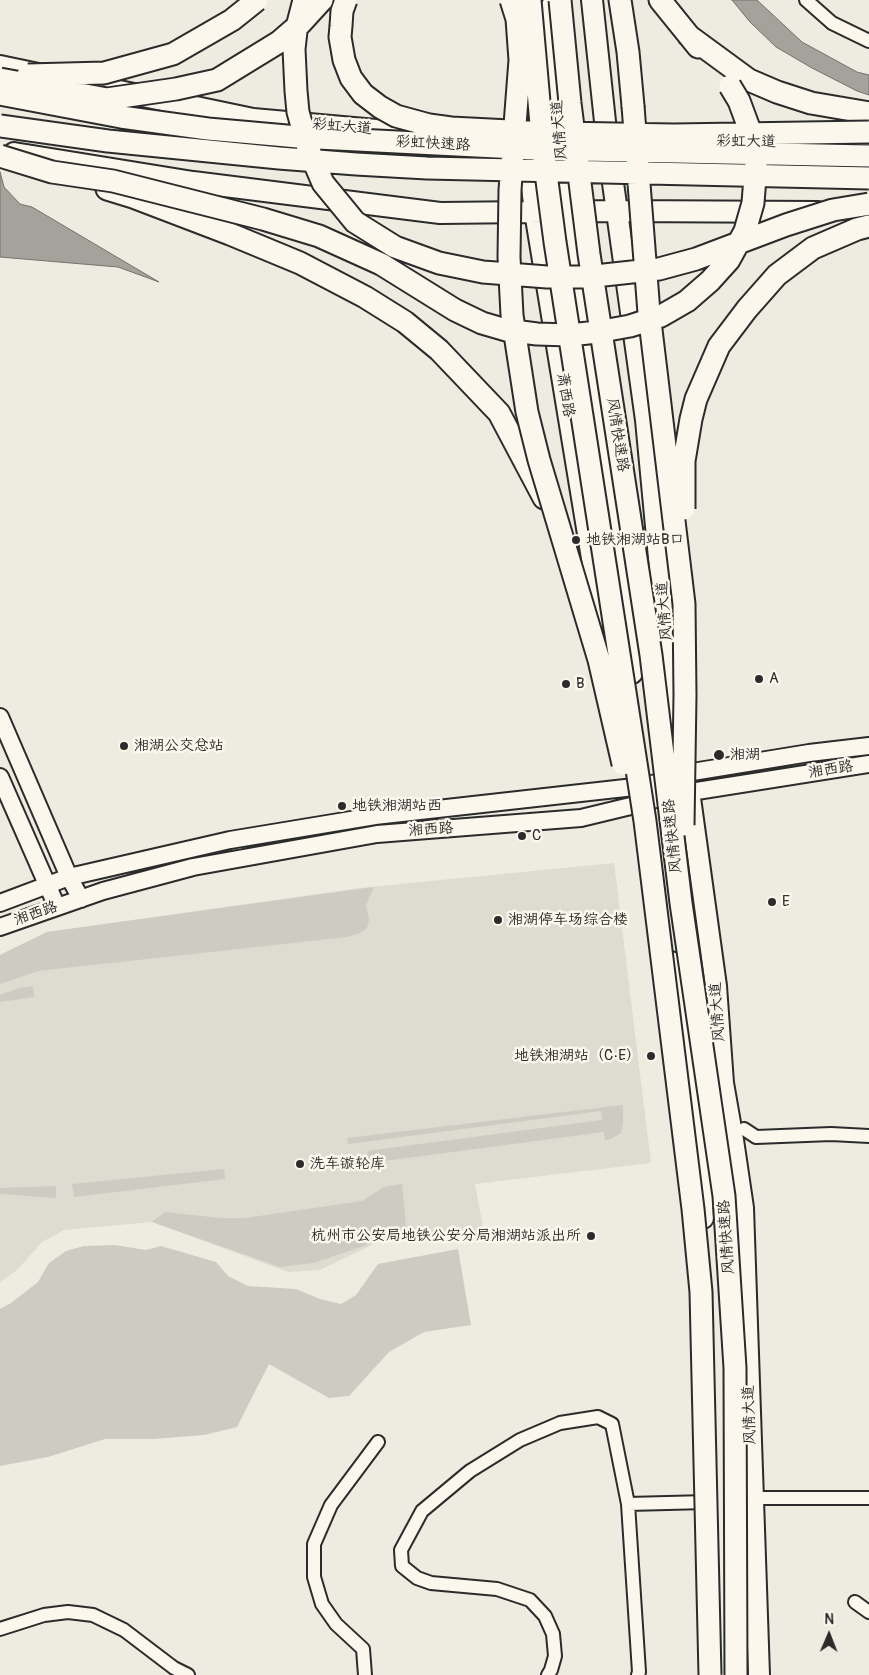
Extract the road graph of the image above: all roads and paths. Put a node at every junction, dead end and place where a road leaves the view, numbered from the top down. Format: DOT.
graph roads {
  1 [pos="257,0"];
  2 [pos="304,0"];
  3 [pos="322,0"];
  4 [pos="346,0"];
  5 [pos="513,0"];
  6 [pos="530,0"];
  7 [pos="550,0"];
  8 [pos="560,0"];
  9 [pos="592,0"];
  10 [pos="620,0"];
  11 [pos="660,0"];
  12 [pos="806,0"];
  13 [pos="689,36"];
  14 [pos="869,41"];
  15 [pos="0,66"];
  16 [pos="0,77"];
  17 [pos="0,94"];
  18 [pos="869,113"];
  19 [pos="0,126"];
  20 [pos="869,132"];
  21 [pos="526,137"];
  22 [pos="560,139"];
  23 [pos="607,140"];
  24 [pos="869,143"];
  25 [pos="1,153"];
  26 [pos="869,156"];
  27 [pos="52,172"];
  28 [pos="869,178"];
  29 [pos="869,204"];
  30 [pos="617,211"];
  31 [pos="535,212"];
  32 [pos="569,212"];
  33 [pos="869,212"];
  34 [pos="869,226"];
  35 [pos="598,417"];
  36 [pos="582,496"];
  37 [pos="562,532"];
  38 [pos="684,604"];
  39 [pos="0,717"];
  40 [pos="869,746"];
  41 [pos="869,764"];
  42 [pos="686,773"];
  43 [pos="0,777"];
  44 [pos="664,789"];
  45 [pos="689,793"];
  46 [pos="636,795"];
  47 [pos="69,877"];
  48 [pos="47,885"];
  49 [pos="81,898"];
  50 [pos="0,903"];
  51 [pos="681,903"];
  52 [pos="57,907"];
  53 [pos="0,927"];
  54 [pos="671,1035"];
  55 [pos="723,1083"];
  56 [pos="744,1129"];
  57 [pos="869,1136"];
  58 [pos="378,1442"];
  59 [pos="753,1498"];
  60 [pos="869,1498"];
  61 [pos="708,1502"];
  62 [pos="628,1504"];
  63 [pos="855,1602"];
  64 [pos="869,1612"];
  65 [pos="0,1629"];
  66 [pos="188,1675"];
  67 [pos="365,1675"];
  68 [pos="548,1675"];
  69 [pos="638,1675"];
  70 [pos="712,1675"];
  71 [pos="736,1675"];
  72 [pos="759,1675"];
  1 -- 16 [label="highway, bridge"];
  2 -- 29 [label="highway, bridge"];
  3 -- 16 [label="highway, bridge"];
  4 -- 20 [label="highway, bridge"];
  5 -- 21 [label="main road, 萧西路"];
  5 -- 37 [label="highway, bridge"];
  6 -- 54 [label="highway, 风情快速路, bridge"];
  7 -- 22 [label="main road, 风情大道"];
  8 -- 51 [label="highway, 风情快速路, bridge"];
  9 -- 23 [label="main road"];
  10 -- 38 [label="highway, bridge"];
  11 -- 13 [label="highway"];
  12 -- 14 [label="street"];
  13 -- 18 [label="highway"];
  13 -- 27 [label="highway, bridge"];
  15 -- 21 [label="main road, 彩虹大道"];
  17 -- 26 [label="highway, 彩虹快速路, bridge"];
  19 -- 28 [label="highway, 彩虹快速路, bridge"];
  21 -- 22 [label="main road, 彩虹大道"];
  21 -- 31 [label="main road, 萧西路"];
  22 -- 23 [label="main road, 彩虹大道"];
  22 -- 32 [label="main road, 风情大道"];
  23 -- 24 [label="main road, 彩虹大道"];
  23 -- 30 [label="main road"];
  25 -- 27 [label="highway, bridge"];
  25 -- 31 [label="main road"];
  27 -- 37 [label="highway, bridge"];
  30 -- 32 [label="main road"];
  30 -- 33 [label="main road"];
  30 -- 42 [label="main road, 风情大道, bridge"];
  31 -- 32 [label="main road"];
  31 -- 36 [label="main road, 萧西路"];
  32 -- 35 [label="main road, 风情大道, bridge"];
  34 -- 38 [label="highway, bridge"];
  35 -- 36 [label="main road"];
  35 -- 46 [label="main road"];
  36 -- 46 [label="main road, 萧西路"];
  37 -- 54 [label="highway, bridge"];
  38 -- 51 [label="highway, bridge"];
  39 -- 47 [label="street"];
  40 -- 42 [label="street, 湘西路"];
  41 -- 45 [label="street, 湘西路"];
  42 -- 44 [label="street, 湘西路"];
  42 -- 45 [label="main road, 风情大道"];
  43 -- 48 [label="street"];
  44 -- 45 [label="street, 湘西路"];
  44 -- 46 [label="street, 湘西路"];
  44 -- 55 [label="main road"];
  45 -- 55 [label="main road, 风情大道"];
  46 -- 47 [label="street, 湘西路"];
  46 -- 49 [label="street, 湘西路"];
  46 -- 61 [label="main road"];
  47 -- 48 [label="street, 湘西路"];
  47 -- 49 [label="street"];
  48 -- 50 [label="street, 湘西路"];
  48 -- 52 [label="street"];
  49 -- 52 [label="street, 湘西路"];
  51 -- 71 [label="highway, 风情快速路, bridge"];
  52 -- 53 [label="street, 湘西路"];
  54 -- 70 [label="highway, 风情快速路, bridge"];
  55 -- 59 [label="main road, 风情大道"];
  56 -- 57 [label="street"];
  58 -- 67 [label="street"];
  59 -- 60 [label="street"];
  59 -- 72 [label="main road, 风情大道"];
  61 -- 62 [label="street"];
  61 -- 70 [label="main road"];
  62 -- 68 [label="street"];
  62 -- 69 [label="street"];
  63 -- 64 [label="street"];
  65 -- 66 [label="street"];
}
